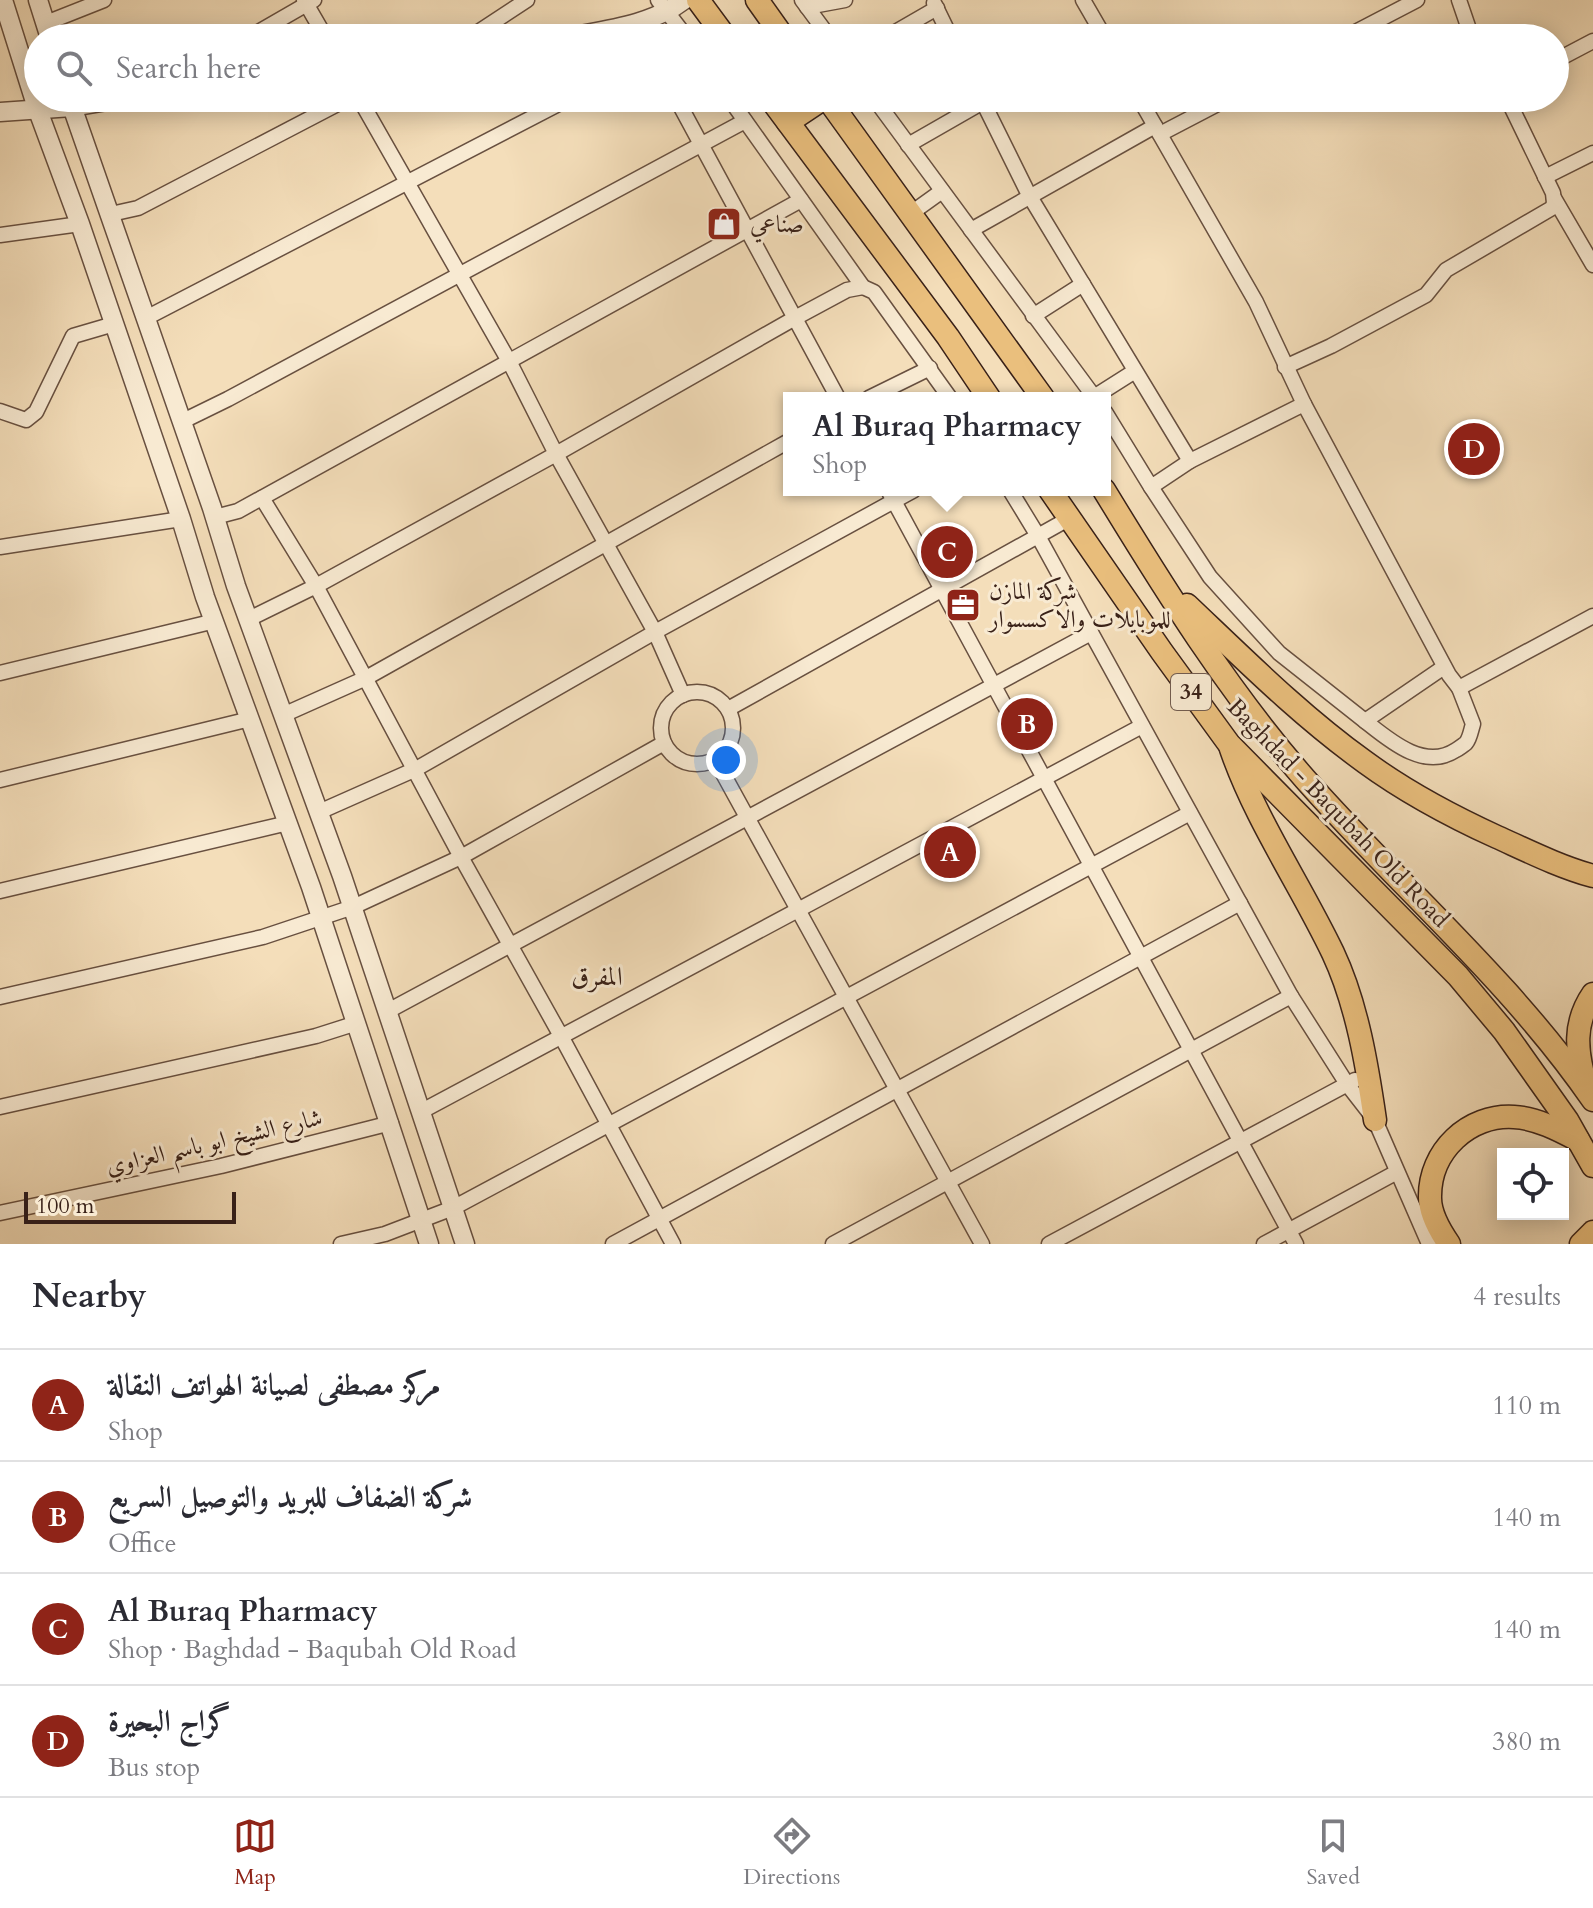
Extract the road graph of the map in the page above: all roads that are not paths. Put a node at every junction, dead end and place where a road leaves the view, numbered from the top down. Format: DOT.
graph roads {
  1 [pos="3,0"];
  2 [pos="38,0"];
  3 [pos="104,0"];
  4 [pos="527,0"];
  5 [pos="684,0"];
  6 [pos="698,0"];
  7 [pos="757,0"];
  8 [pos="845,0"];
  9 [pos="1083,0"];
  10 [pos="1417,0"];
  11 [pos="1459,0"];
  12 [pos="308,1"];
  13 [pos="805,4"];
  14 [pos="935,4"];
  15 [pos="663,6"];
  16 [pos="46,24"];
  17 [pos="61,24"];
  18 [pos="271,24"];
  19 [pos="319,24"];
  20 [pos="490,24"];
  21 [pos="646,24"];
  22 [pos="676,24"];
  23 [pos="716,24"];
  24 [pos="774,24"];
  25 [pos="820,24"];
  26 [pos="906,24"];
  27 [pos="944,24"];
  28 [pos="1097,24"];
  29 [pos="1371,24"];
  30 [pos="1467,24"];
  31 [pos="1593,41"];
  32 [pos="1569,54"];
  33 [pos="24,67"];
  34 [pos="24,109"];
  35 [pos="0,112"];
  36 [pos="38,112"];
  37 [pos="74,112"];
  38 [pos="322,112"];
  39 [pos="367,112"];
  40 [pos="543,112"];
  41 [pos="683,112"];
  42 [pos="739,112"];
  43 [pos="780,112"];
  44 [pos="803,112"];
  45 [pos="835,112"];
  46 [pos="884,112"];
  47 [pos="962,112"];
  48 [pos="988,112"];
  49 [pos="1147,112"];
  50 [pos="1198,112"];
  51 [pos="1514,112"];
  52 [pos="745,121"];
  53 [pos="788,122"];
  54 [pos="1157,130"];
  55 [pos="701,145"];
  56 [pos="908,145"];
  57 [pos="1593,153"];
  58 [pos="1545,177"];
  59 [pos="407,184"];
  60 [pos="942,191"];
  61 [pos="1029,195"];
  62 [pos="1554,198"];
  63 [pos="801,200"];
  64 [pos="111,214"];
  65 [pos="910,214"];
  66 [pos="80,224"];
  67 [pos="747,229"];
  68 [pos="971,230"];
  69 [pos="0,235"];
  70 [pos="1593,265"];
  71 [pos="458,275"];
  72 [pos="1083,284"];
  73 [pos="863,287"];
  74 [pos="1033,316"];
  75 [pos="146,318"];
  76 [pos="795,318"];
  77 [pos="114,324"];
  78 [pos="510,363"];
  79 [pos="1285,367"];
  80 [pos="930,368"];
  81 [pos="1135,371"];
  82 [pos="835,392"];
  83 [pos="881,392"];
  84 [pos="946,392"];
  85 [pos="985,392"];
  86 [pos="1039,392"];
  87 [pos="1090,392"];
  88 [pos="1102,392"];
  89 [pos="1304,404"];
  90 [pos="0,411"];
  91 [pos="181,422"];
  92 [pos="1111,422"];
  93 [pos="783,444"];
  94 [pos="556,454"];
  95 [pos="1190,461"];
  96 [pos="1151,487"];
  97 [pos="891,496"];
  98 [pos="1014,496"];
  99 [pos="1054,496"];
  100 [pos="1108,496"];
  101 [pos="262,498"];
  102 [pos="215,517"];
  103 [pos="1070,518"];
  104 [pos="181,519"];
  105 [pos="1038,536"];
  106 [pos="606,545"];
  107 [pos="0,547"];
  108 [pos="1158,577"];
  109 [pos="316,586"];
  110 [pos="940,590"];
  111 [pos="1593,616"];
  112 [pos="249,619"];
  113 [pos="215,621"];
  114 [pos="655,632"];
  115 [pos="1091,633"];
  116 [pos="1444,667"];
  117 [pos="0,673"];
  118 [pos="366,678"];
  119 [pos="994,685"];
  120 [pos="1459,688"];
  121 [pos="683,695"];
  122 [pos="728,709"];
  123 [pos="283,715"];
  124 [pos="250,719"];
  125 [pos="1365,721"];
  126 [pos="1142,726"];
  127 [pos="664,743"];
  128 [pos="1229,744"];
  129 [pos="715,759"];
  130 [pos="416,769"];
  131 [pos="1044,778"];
  132 [pos="0,780"];
  133 [pos="319,812"];
  134 [pos="1190,813"];
  135 [pos="748,818"];
  136 [pos="288,823"];
  137 [pos="461,857"];
  138 [pos="1091,866"];
  139 [pos="1593,876"];
  140 [pos="0,891"];
  141 [pos="1240,903"];
  142 [pos="353,907"];
  143 [pos="798,910"];
  144 [pos="322,919"];
  145 [pos="511,945"];
  146 [pos="1141,957"];
  147 [pos="1593,994"];
  148 [pos="1291,996"];
  149 [pos="0,997"];
  150 [pos="846,997"];
  151 [pos="388,1011"];
  152 [pos="357,1023"];
  153 [pos="561,1036"];
  154 [pos="1191,1050"];
  155 [pos="1368,1073"];
  156 [pos="1347,1084"];
  157 [pos="897,1090"];
  158 [pos="1591,1097"];
  159 [pos="0,1107"];
  160 [pos="422,1111"];
  161 [pos="1375,1120"];
  162 [pos="391,1123"];
  163 [pos="608,1125"];
  164 [pos="1240,1141"];
  165 [pos="1579,1141"];
  166 [pos="1593,1166"];
  167 [pos="1397,1172"];
  168 [pos="948,1182"];
  169 [pos="453,1208"];
  170 [pos="0,1213"];
  171 [pos="659,1219"];
  172 [pos="423,1222"];
  173 [pos="1593,1232"];
  174 [pos="1292,1237"];
  175 [pos="341,1244"];
  176 [pos="429,1244"];
  177 [pos="465,1244"];
  178 [pos="613,1244"];
  179 [pos="673,1244"];
  180 [pos="833,1244"];
  181 [pos="982,1244"];
  182 [pos="1049,1244"];
  183 [pos="1264,1244"];
  184 [pos="1429,1244"];
  185 [pos="1449,1244"];
  186 [pos="1581,1244"];
  1 -- 33 [label="street"];
  2 -- 16 [label="street"];
  3 -- 17 [label="street"];
  4 -- 20 [label="street"];
  5 -- 15 [label="street"];
  6 -- 23 [label="highway"];
  7 -- 24 [label="highway"];
  8 -- 13 [label="street"];
  9 -- 28 [label="street"];
  10 -- 29 [label="street"];
  11 -- 30 [label="street"];
  12 -- 18 [label="street"];
  12 -- 19 [label="street"];
  13 -- 25 [label="street"];
  14 -- 26 [label="street"];
  14 -- 27 [label="street"];
  15 -- 21 [label="street"];
  15 -- 22 [label="street"];
  31 -- 32 [label="street"];
  34 -- 35 [label="street"];
  36 -- 66 [label="street"];
  37 -- 64 [label="street"];
  38 -- 64 [label="street"];
  39 -- 59 [label="street"];
  40 -- 59 [label="street"];
  41 -- 55 [label="street"];
  42 -- 52 [label="street"];
  43 -- 53 [label="highway"];
  44 -- 53 [label="highway"];
  45 -- 65 [label="highway"];
  46 -- 56 [label="street"];
  47 -- 56 [label="street"];
  48 -- 61 [label="street"];
  49 -- 54 [label="street"];
  50 -- 54 [label="street"];
  51 -- 58 [label="street"];
  52 -- 55 [label="street"];
  52 -- 63 [label="street"];
  53 -- 85 [label="highway"];
  54 -- 61 [label="street"];
  54 -- 79 [label="street"];
  55 -- 67 [label="street"];
  55 -- 71 [label="street"];
  56 -- 60 [label="street"];
  57 -- 58 [label="street"];
  58 -- 62 [label="street"];
  59 -- 71 [label="street"];
  59 -- 75 [label="street"];
  60 -- 65 [label="street"];
  60 -- 68 [label="street"];
  61 -- 68 [label="street"];
  61 -- 72 [label="street"];
  62 -- 70 [label="street"];
  62 -- 79 [label="street"];
  63 -- 67 [label="street"];
  63 -- 73 [label="street"];
  64 -- 75 [label="street"];
  65 -- 86 [label="highway"];
  66 -- 69 [label="street"];
  66 -- 77 [label="street"];
  67 -- 76 [label="street"];
  67 -- 78 [label="street"];
  68 -- 74 [label="street"];
  71 -- 78 [label="street"];
  71 -- 91 [label="street"];
  72 -- 74 [label="street"];
  72 -- 81 [label="street"];
  73 -- 76 [label="street"];
  73 -- 80 [label="street"];
  74 -- 87 [label="street"];
  75 -- 91 [label="street"];
  76 -- 82 [label="street"];
  76 -- 94 [label="street"];
  77 -- 90 [label="street"];
  77 -- 104 [label="street"];
  78 -- 94 [label="street"];
  78 -- 101 [label="street"];
  79 -- 89 [label="street"];
  80 -- 83 [label="street"];
  80 -- 84 [label="street"];
  81 -- 88 [label="street"];
  81 -- 95 [label="street"];
  89 -- 95 [label="street"];
  89 -- 116 [label="street"];
  91 -- 102 [label="street"];
  92 -- 96 [label="street"];
  93 -- 106 [label="street"];
  94 -- 106 [label="street"];
  94 -- 109 [label="street"];
  95 -- 96 [label="street"];
  96 -- 125 [label="street"];
  97 -- 110 [label="street"];
  97 -- 114 [label="street"];
  98 -- 105 [label="street"];
  99 -- 103 [label="highway, Baghdad - Baqubah Old Road / 34"];
  100 -- 108 [label="highway, Baghdad - Baqubah Old Road / 34"];
  101 -- 102 [label="street"];
  101 -- 109 [label="street"];
  102 -- 112 [label="street"];
  103 -- 105 [label="street"];
  103 -- 128 [label="highway, Baghdad - Baqubah Old Road / 34"];
  104 -- 107 [label="street"];
  104 -- 113 [label="street"];
  105 -- 110 [label="street"];
  105 -- 115 [label="street"];
  106 -- 114 [label="street"];
  106 -- 118 [label="street"];
  108 -- 139 [label="highway"];
  108 -- 158 [label="highway, Baghdad - Baqubah Old Road / 34"];
  109 -- 112 [label="street"];
  109 -- 118 [label="street"];
  110 -- 119 [label="street"];
  110 -- 122 [label="street"];
  111 -- 120 [label="street"];
  112 -- 123 [label="street"];
  113 -- 117 [label="street"];
  113 -- 124 [label="street"];
  114 -- 121 [label="street"];
  114 -- 130 [label="street"];
  115 -- 119 [label="street"];
  115 -- 126 [label="street"];
  116 -- 120 [label="street"];
  116 -- 125 [label="street"];
  118 -- 123 [label="street"];
  118 -- 130 [label="street"];
  119 -- 131 [label="street"];
  119 -- 135 [label="street"];
  120 -- 125 [label="street"];
  121 -- 122 [label="street"];
  121 -- 127 [label="street"];
  122 -- 129 [label="street"];
  123 -- 133 [label="street"];
  124 -- 132 [label="street"];
  124 -- 136 [label="street"];
  126 -- 131 [label="street"];
  126 -- 134 [label="street"];
  127 -- 129 [label="street"];
  127 -- 137 [label="street"];
  128 -- 155 [label="highway"];
  128 -- 165 [label="highway, Baghdad - Baqubah Old Road / 34"];
  129 -- 135 [label="street"];
  130 -- 133 [label="street"];
  130 -- 137 [label="street"];
  131 -- 138 [label="street"];
  131 -- 143 [label="street"];
  133 -- 142 [label="street"];
  134 -- 138 [label="street"];
  134 -- 141 [label="street"];
  135 -- 143 [label="street"];
  135 -- 145 [label="street"];
  136 -- 140 [label="street"];
  136 -- 144 [label="street"];
  137 -- 142 [label="street"];
  137 -- 145 [label="street"];
  138 -- 146 [label="street"];
  138 -- 150 [label="street"];
  141 -- 146 [label="street"];
  141 -- 148 [label="street"];
  142 -- 144 [label="street"];
  142 -- 151 [label="street"];
  143 -- 150 [label="street"];
  143 -- 153 [label="street"];
  144 -- 149 [label="street"];
  144 -- 152 [label="street"];
  145 -- 151 [label="street"];
  145 -- 153 [label="street"];
  146 -- 154 [label="street"];
  146 -- 157 [label="street"];
  147 -- 158 [label="highway"];
  148 -- 154 [label="street"];
  148 -- 156 [label="street"];
  150 -- 157 [label="street"];
  150 -- 163 [label="street"];
  151 -- 160 [label="street"];
  152 -- 159 [label="street"];
  152 -- 162 [label="street"];
  153 -- 160 [label="street"];
  153 -- 163 [label="street"];
  154 -- 164 [label="street"];
  154 -- 168 [label="street"];
  155 -- 156 [label="street"];
  155 -- 161 [label="highway"];
  156 -- 161 [label="street"];
  156 -- 164 [label="street"];
  157 -- 168 [label="street"];
  157 -- 171 [label="street"];
  160 -- 169 [label="street"];
  161 -- 167 [label="street"];
  162 -- 170 [label="street, شارع الشيخ ابو باسم العزاوي"];
  162 -- 172 [label="street"];
  163 -- 169 [label="street"];
  163 -- 171 [label="street"];
  164 -- 174 [label="street"];
  164 -- 182 [label="street"];
  165 -- 166 [label="highway, Baghdad - Baqubah Old Road / 34"];
  165 -- 185 [label="highway"];
  167 -- 174 [label="street"];
  167 -- 184 [label="street"];
  168 -- 180 [label="street"];
  168 -- 181 [label="street"];
  169 -- 172 [label="street"];
  169 -- 177 [label="street"];
  171 -- 178 [label="street"];
  171 -- 179 [label="street"];
  172 -- 175 [label="street"];
  172 -- 176 [label="street"];
  173 -- 186 [label="highway"];
  174 -- 183 [label="street"];
}
